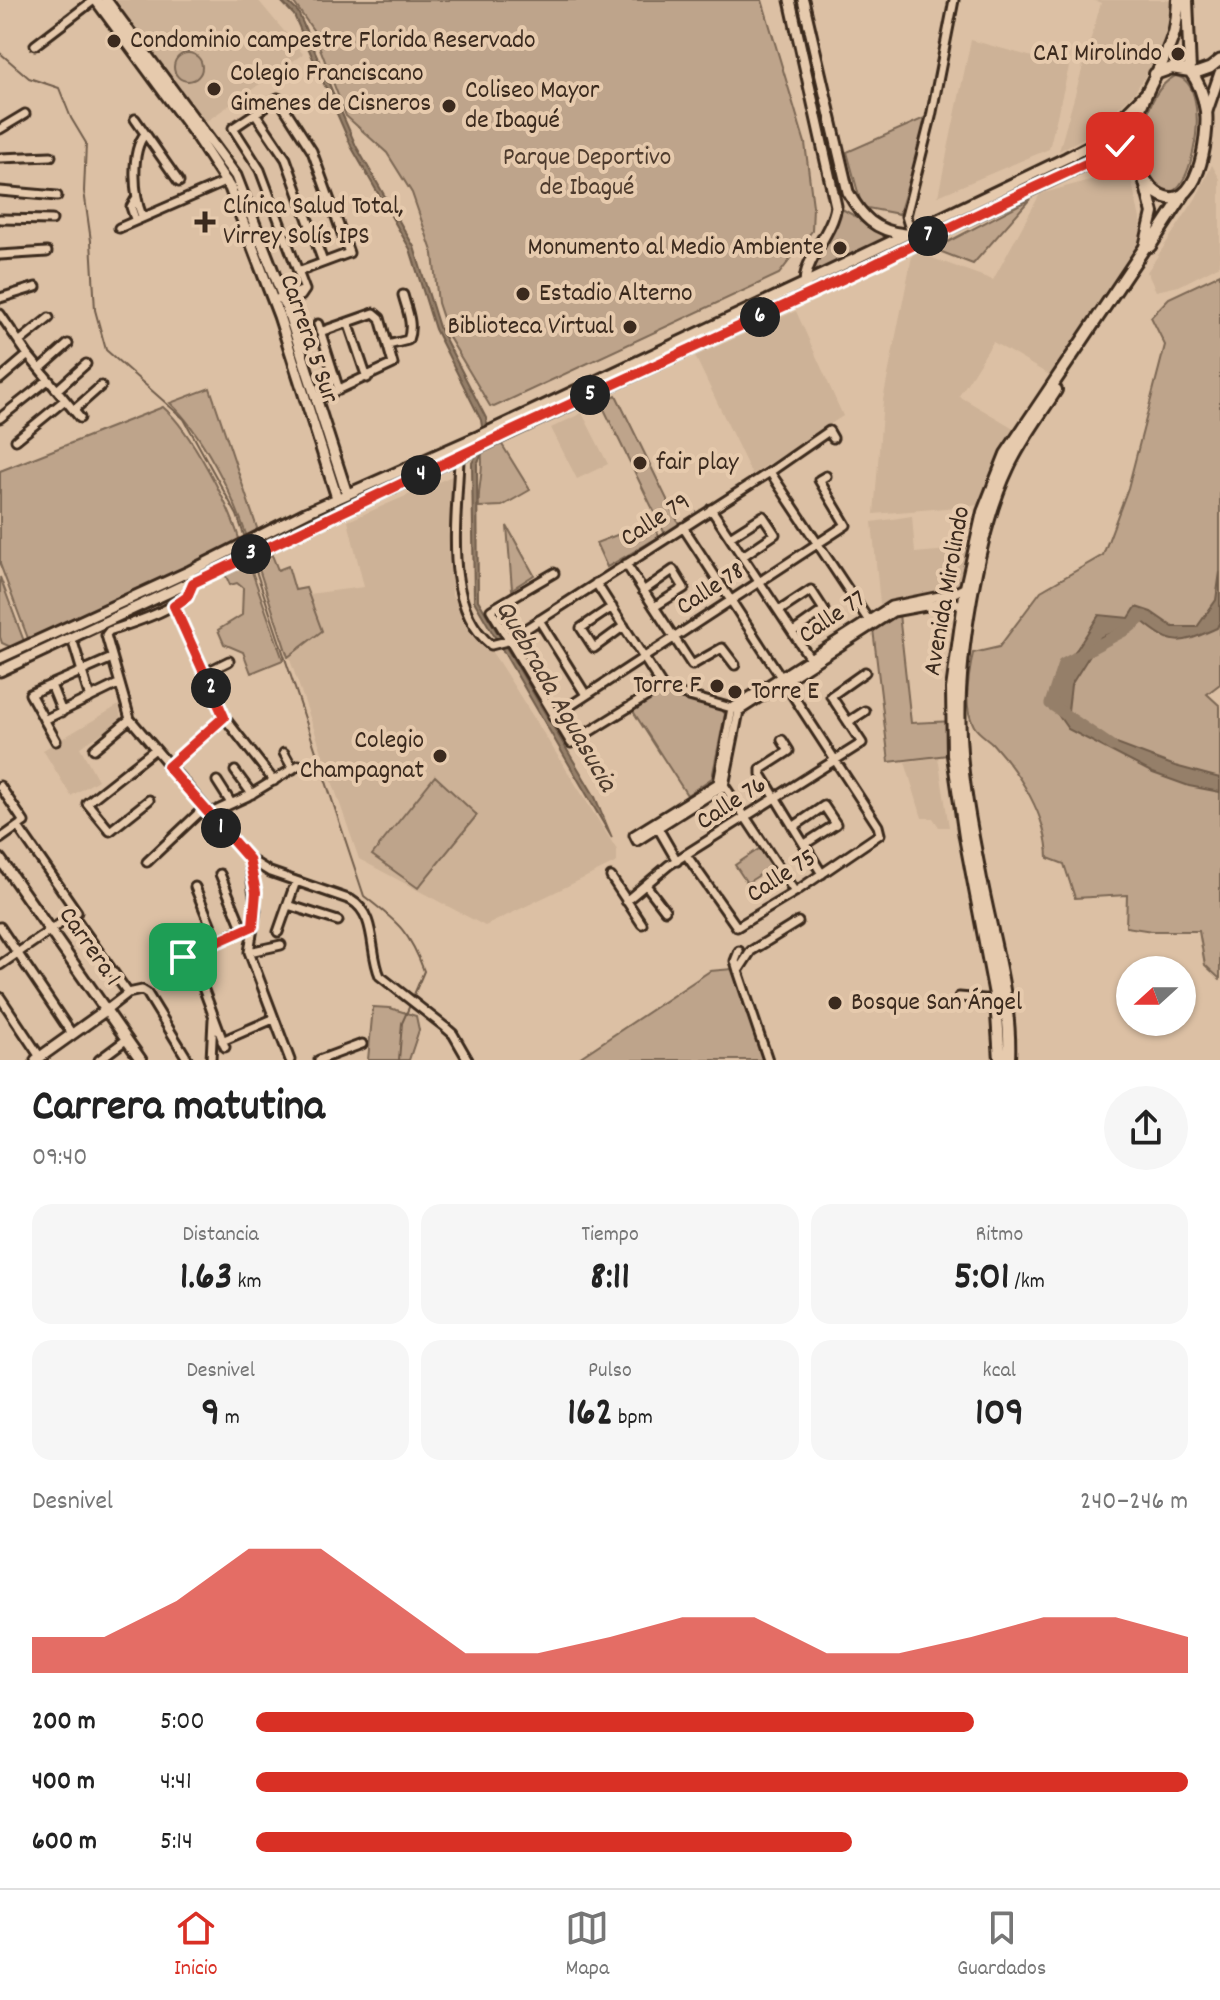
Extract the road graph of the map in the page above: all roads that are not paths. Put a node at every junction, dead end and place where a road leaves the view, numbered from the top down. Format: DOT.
graph roads {
  1 [pos="95,0"];
  2 [pos="106,0"];
  3 [pos="790,0"];
  4 [pos="803,0"];
  5 [pos="954,0"];
  6 [pos="1178,0"];
  7 [pos="1187,0"];
  8 [pos="35,45"];
  9 [pos="1220,60"];
  10 [pos="1192,73"];
  11 [pos="1220,73"];
  12 [pos="1155,74"];
  13 [pos="1144,95"];
  14 [pos="255,113"];
  15 [pos="25,114"];
  16 [pos="1206,114"];
  17 [pos="135,119"];
  18 [pos="0,129"];
  19 [pos="145,134"];
  20 [pos="1097,142"];
  21 [pos="51,156"];
  22 [pos="1109,157"];
  23 [pos="0,158"];
  24 [pos="1142,173"];
  25 [pos="227,181"];
  26 [pos="179,182"];
  27 [pos="0,191"];
  28 [pos="1184,194"];
  29 [pos="57,196"];
  30 [pos="138,218"];
  31 [pos="0,219"];
  32 [pos="52,220"];
  33 [pos="119,228"];
  34 [pos="908,233"];
  35 [pos="914,243"];
  36 [pos="47,252"];
  37 [pos="0,255"];
  38 [pos="323,262"];
  39 [pos="298,272"];
  40 [pos="805,283"];
  41 [pos="36,287"];
  42 [pos="403,295"];
  43 [pos="809,295"];
  44 [pos="0,298"];
  45 [pos="279,301"];
  46 [pos="0,314"];
  47 [pos="49,318"];
  48 [pos="348,322"];
  49 [pos="19,342"];
  50 [pos="68,344"];
  51 [pos="388,345"];
  52 [pos="28,355"];
  53 [pos="86,364"];
  54 [pos="40,369"];
  55 [pos="367,378"];
  56 [pos="0,379"];
  57 [pos="48,380"];
  58 [pos="101,386"];
  59 [pos="57,390"];
  60 [pos="339,390"];
  61 [pos="65,400"];
  62 [pos="316,400"];
  63 [pos="74,410"];
  64 [pos="0,418"];
  65 [pos="80,418"];
  66 [pos="831,434"];
  67 [pos="16,440"];
  68 [pos="459,457"];
  69 [pos="770,472"];
  70 [pos="822,478"];
  71 [pos="342,496"];
  72 [pos="711,509"];
  73 [pos="683,527"];
  74 [pos="730,537"];
  75 [pos="818,544"];
  76 [pos="743,556"];
  77 [pos="626,564"];
  78 [pos="190,571"];
  79 [pos="554,573"];
  80 [pos="760,582"];
  81 [pos="193,583"];
  82 [pos="596,583"];
  83 [pos="966,587"];
  84 [pos="643,591"];
  85 [pos="731,601"];
  86 [pos="174,606"];
  87 [pos="612,607"];
  88 [pos="654,607"];
  89 [pos="963,607"];
  90 [pos="779,611"];
  91 [pos="539,620"];
  92 [pos="874,620"];
  93 [pos="624,626"];
  94 [pos="793,632"];
  95 [pos="674,638"];
  96 [pos="502,643"];
  97 [pos="74,645"];
  98 [pos="0,646"];
  99 [pos="12,653"];
  100 [pos="644,657"];
  101 [pos="0,658"];
  102 [pos="112,658"];
  103 [pos="229,661"];
  104 [pos="813,662"];
  105 [pos="16,664"];
  106 [pos="735,665"];
  107 [pos="0,671"];
  108 [pos="80,672"];
  109 [pos="865,672"];
  110 [pos="205,673"];
  111 [pos="783,681"];
  112 [pos="118,684"];
  113 [pos="51,685"];
  114 [pos="664,689"];
  115 [pos="586,695"];
  116 [pos="90,698"];
  117 [pos="736,710"];
  118 [pos="865,711"];
  119 [pos="62,712"];
  120 [pos="224,717"];
  121 [pos="553,717"];
  122 [pos="130,719"];
  123 [pos="44,720"];
  124 [pos="848,722"];
  125 [pos="782,740"];
  126 [pos="56,741"];
  127 [pos="94,749"];
  128 [pos="154,750"];
  129 [pos="284,753"];
  130 [pos="835,761"];
  131 [pos="168,767"];
  132 [pos="235,771"];
  133 [pos="217,781"];
  134 [pos="274,781"];
  135 [pos="721,784"];
  136 [pos="0,786"];
  137 [pos="252,794"];
  138 [pos="776,799"];
  139 [pos="149,800"];
  140 [pos="231,803"];
  141 [pos="207,811"];
  142 [pos="746,818"];
  143 [pos="668,819"];
  144 [pos="21,824"];
  145 [pos="793,827"];
  146 [pos="658,828"];
  147 [pos="0,839"];
  148 [pos="805,844"];
  149 [pos="687,856"];
  150 [pos="0,859"];
  151 [pos="249,859"];
  152 [pos="677,861"];
  153 [pos="147,862"];
  154 [pos="220,874"];
  155 [pos="822,874"];
  156 [pos="611,877"];
  157 [pos="296,881"];
  158 [pos="646,885"];
  159 [pos="195,887"];
  160 [pos="795,892"];
  161 [pos="626,901"];
  162 [pos="288,905"];
  163 [pos="665,910"];
  164 [pos="75,914"];
  165 [pos="338,921"];
  166 [pos="798,922"];
  167 [pos="642,924"];
  168 [pos="253,926"];
  169 [pos="0,927"];
  170 [pos="51,930"];
  171 [pos="243,930"];
  172 [pos="278,932"];
  173 [pos="217,941"];
  174 [pos="281,945"];
  175 [pos="739,951"];
  176 [pos="18,952"];
  177 [pos="249,952"];
  178 [pos="173,954"];
  179 [pos="0,965"];
  180 [pos="738,971"];
  181 [pos="198,974"];
  182 [pos="128,993"];
  183 [pos="0,997"];
  184 [pos="959,997"];
  185 [pos="996,1000"];
  186 [pos="106,1010"];
  187 [pos="213,1016"];
  188 [pos="273,1019"];
  189 [pos="72,1034"];
  190 [pos="127,1039"];
  191 [pos="362,1044"];
  192 [pos="38,1058"];
  193 [pos="99,1060"];
  194 [pos="141,1060"];
  195 [pos="188,1060"];
  196 [pos="211,1060"];
  197 [pos="290,1060"];
  198 [pos="319,1060"];
  199 [pos="468,1060"];
  200 [pos="768,1060"];
  201 [pos="1000,1060"];
  202 [pos="1009,1060"];
  1 -- 8 [label="street"];
  1 -- 25 [label="main road, Carrera 5 Sur"];
  2 -- 45 [label="main road, Carrera 5 Sur"];
  3 -- 40 [label="main road"];
  4 -- 34 [label="main road"];
  5 -- 34 [label="street"];
  6 -- 12 [label="main road"];
  7 -- 10 [label="main road"];
  9 -- 10 [label="main road"];
  10 -- 12 [label="main road"];
  10 -- 16 [label="main road"];
  11 -- 16 [label="main road"];
  12 -- 13 [label="main road, Avenida Mirolindo"];
  13 -- 20 [label="main road"];
  13 -- 24 [label="main road, Avenida Mirolindo"];
  14 -- 38 [label="street"];
  14 -- 38 [label="street"];
  14 -- 39 [label="street"];
  15 -- 18 [label="street"];
  16 -- 28 [label="main road, Avenida Mirolindo"];
  17 -- 19 [label="street"];
  19 -- 26 [label="street"];
  19 -- 30 [label="street"];
  20 -- 22 [label="main road"];
  20 -- 34 [label="main road"];
  21 -- 23 [label="street"];
  22 -- 24 [label="main road"];
  22 -- 35 [label="main road"];
  24 -- 28 [label="main road"];
  24 -- 83 [label="main road, Avenida Mirolindo"];
  25 -- 30 [label="street"];
  25 -- 45 [label="main road, Carrera 5 Sur"];
  27 -- 29 [label="street"];
  28 -- 202 [label="main road, Avenida Mirolindo"];
  30 -- 33 [label="street"];
  31 -- 32 [label="street"];
  34 -- 35 [label="street"];
  34 -- 40 [label="main road"];
  35 -- 43 [label="main road"];
  36 -- 37 [label="street"];
  38 -- 39 [label="street"];
  39 -- 45 [label="street"];
  40 -- 43 [label="main road"];
  40 -- 71 [label="main road"];
  41 -- 44 [label="street"];
  42 -- 51 [label="street"];
  43 -- 68 [label="main road"];
  45 -- 62 [label="main road, Carrera 5 Sur"];
  45 -- 71 [label="main road, Carrera 5 Sur"];
  46 -- 49 [label="street"];
  47 -- 49 [label="street"];
  48 -- 51 [label="street"];
  48 -- 55 [label="street"];
  48 -- 60 [label="street"];
  49 -- 52 [label="street"];
  50 -- 54 [label="street"];
  51 -- 55 [label="street"];
  52 -- 54 [label="street"];
  52 -- 56 [label="street"];
  53 -- 59 [label="street"];
  54 -- 57 [label="street"];
  55 -- 60 [label="street"];
  57 -- 59 [label="street"];
  57 -- 64 [label="street"];
  58 -- 63 [label="street"];
  59 -- 61 [label="street"];
  60 -- 62 [label="street"];
  61 -- 63 [label="street"];
  61 -- 67 [label="street"];
  62 -- 71 [label="main road, Carrera 5 Sur"];
  63 -- 65 [label="street"];
  66 -- 69 [label="street, Calle 79"];
  68 -- 81 [label="main road"];
  68 -- 96 [label="street"];
  69 -- 72 [label="street, Calle 79"];
  69 -- 75 [label="street"];
  70 -- 75 [label="street, Calle 78"];
  71 -- 78 [label="main road"];
  72 -- 73 [label="street, Calle 79"];
  72 -- 74 [label="street"];
  73 -- 77 [label="street, Calle 79"];
  73 -- 85 [label="street"];
  74 -- 76 [label="street"];
  74 -- 76 [label="street"];
  75 -- 80 [label="street, Calle 78"];
  75 -- 92 [label="street"];
  76 -- 80 [label="street"];
  77 -- 82 [label="street, Calle 79"];
  77 -- 84 [label="street"];
  78 -- 81 [label="street"];
  78 -- 99 [label="main road"];
  79 -- 96 [label="street"];
  80 -- 85 [label="street, Calle 78"];
  80 -- 90 [label="street"];
  81 -- 86 [label="street"];
  81 -- 105 [label="main road"];
  82 -- 87 [label="street"];
  82 -- 91 [label="street, Calle 79"];
  83 -- 89 [label="main road, Avenida Mirolindo"];
  83 -- 92 [label="street, Calle 77"];
  84 -- 88 [label="street"];
  84 -- 88 [label="street"];
  85 -- 95 [label="street, Calle 78"];
  85 -- 111 [label="street"];
  86 -- 102 [label="street"];
  86 -- 110 [label="street"];
  87 -- 93 [label="street"];
  87 -- 93 [label="street"];
  88 -- 95 [label="street"];
  89 -- 92 [label="street, Calle 77"];
  89 -- 185 [label="main road, Avenida Mirolindo"];
  90 -- 94 [label="street"];
  90 -- 94 [label="street"];
  91 -- 96 [label="street, Calle 79"];
  91 -- 115 [label="street"];
  92 -- 104 [label="street, Calle 77"];
  93 -- 100 [label="street"];
  94 -- 104 [label="street"];
  95 -- 100 [label="street, Calle 78"];
  95 -- 106 [label="street"];
  96 -- 121 [label="street"];
  97 -- 108 [label="street"];
  98 -- 99 [label="main road"];
  99 -- 101 [label="main road"];
  99 -- 105 [label="main road"];
  100 -- 114 [label="street"];
  100 -- 115 [label="street, Calle 78"];
  102 -- 108 [label="street"];
  102 -- 112 [label="street"];
  103 -- 110 [label="street"];
  104 -- 111 [label="street, Calle 77"];
  105 -- 107 [label="main road"];
  108 -- 113 [label="street"];
  108 -- 116 [label="street"];
  109 -- 124 [label="street"];
  110 -- 120 [label="street"];
  111 -- 117 [label="street, Calle 77"];
  111 -- 130 [label="street"];
  112 -- 116 [label="street"];
  112 -- 122 [label="street"];
  113 -- 119 [label="street"];
  113 -- 123 [label="street"];
  114 -- 117 [label="street"];
  114 -- 121 [label="street"];
  115 -- 121 [label="street, Calle 78"];
  116 -- 119 [label="street"];
  117 -- 135 [label="street"];
  118 -- 124 [label="street"];
  119 -- 123 [label="street"];
  120 -- 131 [label="street"];
  120 -- 134 [label="street"];
  122 -- 127 [label="street"];
  122 -- 128 [label="street"];
  123 -- 126 [label="street"];
  124 -- 130 [label="street, Calle 76"];
  125 -- 138 [label="street"];
  128 -- 131 [label="street"];
  128 -- 139 [label="street"];
  129 -- 134 [label="street"];
  130 -- 138 [label="street, Calle 76"];
  130 -- 155 [label="street, Calle 75"];
  131 -- 141 [label="street"];
  132 -- 137 [label="street"];
  133 -- 140 [label="street"];
  134 -- 137 [label="street"];
  135 -- 142 [label="street"];
  135 -- 143 [label="street"];
  136 -- 144 [label="street"];
  137 -- 140 [label="street"];
  138 -- 142 [label="street, Calle 76"];
  138 -- 145 [label="street"];
  140 -- 141 [label="street"];
  141 -- 151 [label="street"];
  141 -- 153 [label="street"];
  142 -- 149 [label="street, Calle 76"];
  142 -- 160 [label="street"];
  143 -- 146 [label="street"];
  143 -- 146 [label="street"];
  144 -- 147 [label="street"];
  144 -- 164 [label="street"];
  145 -- 148 [label="street"];
  145 -- 148 [label="street"];
  146 -- 152 [label="street"];
  148 -- 155 [label="street"];
  149 -- 152 [label="street, Calle 76"];
  149 -- 160 [label="street, Calle 75"];
  150 -- 170 [label="main road, Carrera 1"];
  151 -- 157 [label="street"];
  151 -- 168 [label="street"];
  152 -- 158 [label="street, Calle 76"];
  154 -- 171 [label="street"];
  155 -- 160 [label="street, Calle 75"];
  156 -- 161 [label="street"];
  157 -- 162 [label="street"];
  157 -- 199 [label="street"];
  158 -- 161 [label="street, Calle 76"];
  158 -- 163 [label="street"];
  159 -- 173 [label="street"];
  161 -- 167 [label="street"];
  162 -- 165 [label="street"];
  162 -- 172 [label="street"];
  164 -- 170 [label="street"];
  164 -- 182 [label="street"];
  166 -- 180 [label="street"];
  168 -- 171 [label="street"];
  168 -- 177 [label="street"];
  169 -- 176 [label="street"];
  170 -- 176 [label="street"];
  170 -- 186 [label="main road, Carrera 1"];
  171 -- 173 [label="street"];
  173 -- 178 [label="street"];
  174 -- 177 [label="street"];
  175 -- 180 [label="street"];
  176 -- 179 [label="street"];
  176 -- 189 [label="street"];
  177 -- 188 [label="street"];
  180 -- 200 [label="street"];
  181 -- 187 [label="street"];
  182 -- 186 [label="street"];
  182 -- 195 [label="street"];
  183 -- 192 [label="street"];
  184 -- 185 [label="street"];
  185 -- 201 [label="main road, Avenida Mirolindo"];
  186 -- 189 [label="main road"];
  186 -- 190 [label="main road, Carrera 1"];
  187 -- 188 [label="street"];
  187 -- 196 [label="street"];
  188 -- 197 [label="street"];
  189 -- 192 [label="main road"];
  190 -- 193 [label="street"];
  190 -- 194 [label="main road, Carrera 1"];
  191 -- 198 [label="street"];
}
